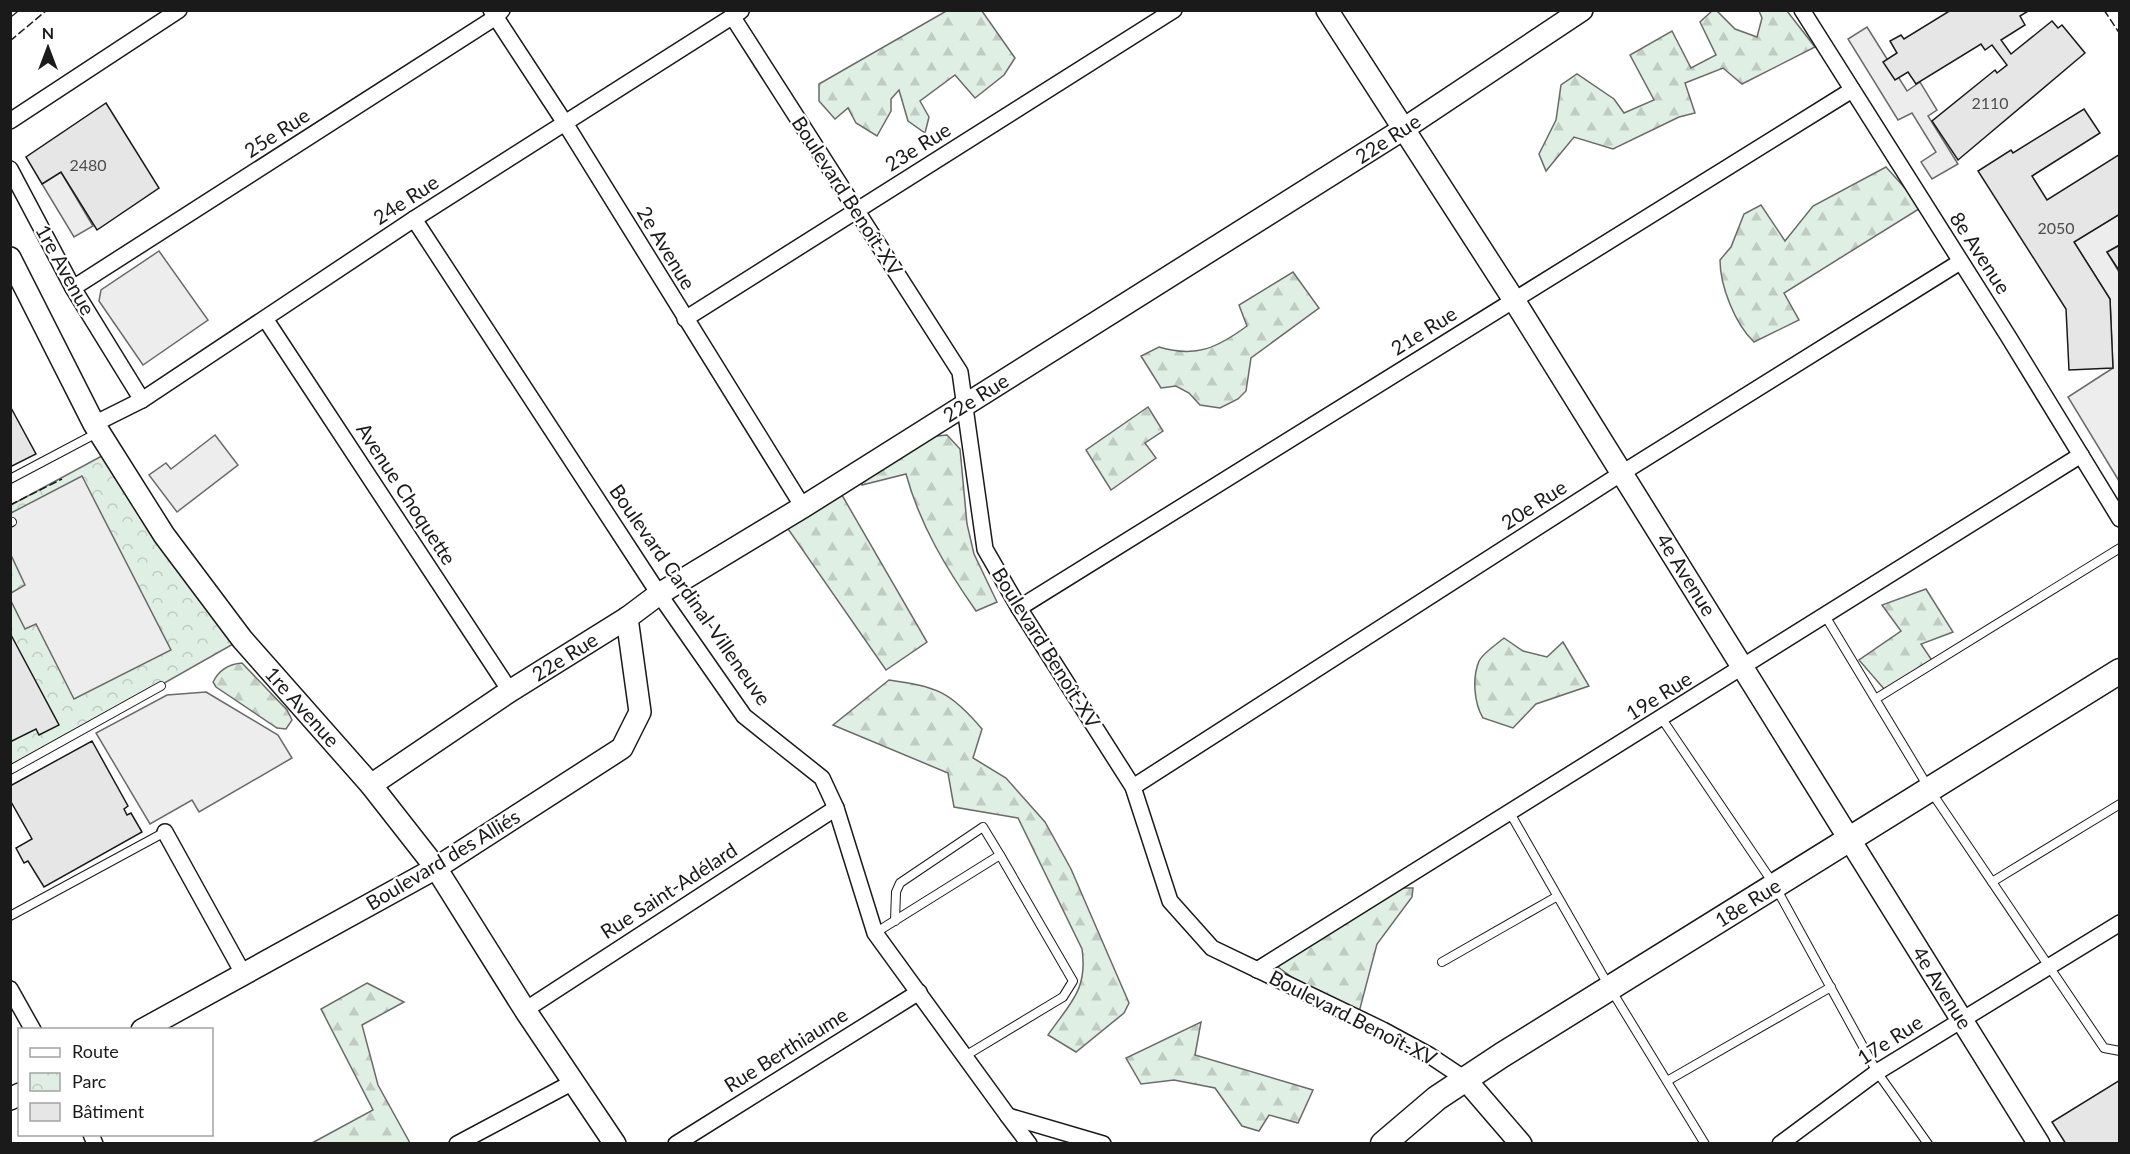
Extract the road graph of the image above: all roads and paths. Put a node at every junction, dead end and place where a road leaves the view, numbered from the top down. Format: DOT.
graph roads {
  1 [pos="179,10"];
  2 [pos="1174,10"];
  3 [pos="1327,10"];
  4 [pos="1582,10"];
  5 [pos="1802,10"];
  6 [pos="496,13"];
  7 [pos="737,13"];
  8 [pos="1852,90"];
  9 [pos="10,121"];
  10 [pos="565,123"];
  11 [pos="1405,128"];
  12 [pos="10,169"];
  13 [pos="856,212"];
  14 [pos="414,219"];
  15 [pos="10,258"];
  16 [pos="1960,262"];
  17 [pos="73,288"];
  18 [pos="1514,300"];
  19 [pos="685,319"];
  20 [pos="266,320"];
  21 [pos="142,400"];
  22 [pos="964,405"];
  23 [pos="97,428"];
  24 [pos="2081,455"];
  25 [pos="1623,473"];
  26 [pos="10,479"];
  27 [pos="803,507"];
  28 [pos="2120,519"];
  29 [pos="2120,548"];
  30 [pos="659,594"];
  31 [pos="1019,608"];
  32 [pos="1824,614"];
  33 [pos="627,618"];
  34 [pos="1743,668"];
  35 [pos="2120,671"];
  36 [pos="161,686"];
  37 [pos="510,691"];
  38 [pos="1877,698"];
  39 [pos="1662,719"];
  40 [pos="10,770"];
  41 [pos="371,785"];
  42 [pos="1133,787"];
  43 [pos="1930,790"];
  44 [pos="2120,804"];
  45 [pos="836,808"];
  46 [pos="1510,813"];
  47 [pos="165,832"];
  48 [pos="1848,839"];
  49 [pos="1000,855"];
  50 [pos="436,868"];
  51 [pos="1992,882"];
  52 [pos="1775,886"];
  53 [pos="1556,897"];
  54 [pos="10,916"];
  55 [pos="895,921"];
  56 [pos="2120,923"];
  57 [pos="875,933"];
  58 [pos="1442,962"];
  59 [pos="2050,967"];
  60 [pos="1257,970"];
  61 [pos="244,975"];
  62 [pos="1831,987"];
  63 [pos="1610,988"];
  64 [pos="10,989"];
  65 [pos="919,992"];
  66 [pos="525,1010"];
  67 [pos="1961,1019"];
  68 [pos="32,1028"];
  69 [pos="144,1028"];
  70 [pos="2120,1052"];
  71 [pos="965,1056"];
  72 [pos="1877,1072"];
  73 [pos="1465,1079"];
  74 [pos="575,1081"];
  75 [pos="1667,1081"];
  76 [pos="1008,1116"];
  77 [pos="457,1143"];
  78 [pos="615,1143"];
  79 [pos="676,1143"];
  80 [pos="1029,1143"];
  81 [pos="1103,1143"];
  82 [pos="1383,1143"];
  83 [pos="1521,1143"];
  84 [pos="1705,1143"];
  85 [pos="1780,1143"];
  86 [pos="1928,1143"];
  87 [pos="2039,1143"];
  1 -- 9 [label="street"];
  2 -- 13 [label="street, 23e Rue"];
  3 -- 11 [label="street, 4e Avenue"];
  4 -- 11 [label="street, 22e Rue"];
  5 -- 8 [label="street, 8e Avenue"];
  6 -- 10 [label="street, 2e Avenue"];
  6 -- 17 [label="street, 25e Rue"];
  7 -- 10 [label="street, 24e Rue"];
  7 -- 13 [label="street, Boulevard Benoît-XV"];
  8 -- 16 [label="street, 8e Avenue"];
  8 -- 18 [label="street, 21e Rue"];
  10 -- 14 [label="street, 24e Rue"];
  10 -- 19 [label="street, 2e Avenue"];
  11 -- 18 [label="street, 4e Avenue"];
  11 -- 22 [label="street, 22e Rue"];
  12 -- 17 [label="street, 1re Avenue"];
  13 -- 19 [label="street, 23e Rue"];
  13 -- 22 [label="street, Boulevard Benoît-XV"];
  14 -- 20 [label="street, 24e Rue"];
  14 -- 30 [label="street, Boulevard Cardinal-Villeneuve"];
  15 -- 23 [label="street, 1re Avenue"];
  16 -- 24 [label="street, 8e Avenue"];
  16 -- 25 [label="street, 20e Rue"];
  17 -- 21 [label="street, 1re Avenue"];
  18 -- 25 [label="street, 4e Avenue"];
  18 -- 31 [label="street, 21e Rue"];
  19 -- 27 [label="street, 2e Avenue"];
  20 -- 21 [label="street, 24e Rue"];
  20 -- 37 [label="street, Avenue Choquette"];
  21 -- 23 [label="street, 24e Rue"];
  22 -- 27 [label="street, 22e Rue"];
  22 -- 31 [label="street, Boulevard Benoît-XV"];
  23 -- 26 [label="lane"];
  23 -- 41 [label="street, 1re Avenue"];
  24 -- 28 [label="street, 8e Avenue"];
  24 -- 32 [label="street, 19e Rue"];
  25 -- 34 [label="street, 4e Avenue"];
  25 -- 42 [label="street, 20e Rue"];
  27 -- 30 [label="street, 22e Rue"];
  29 -- 38 [label="lane"];
  30 -- 33 [label="street, 22e Rue"];
  30 -- 45 [label="street, Boulevard Cardinal-Villeneuve"];
  31 -- 42 [label="street, Boulevard Benoît-XV"];
  32 -- 34 [label="street, 19e Rue"];
  32 -- 38 [label="lane"];
  33 -- 37 [label="street, 22e Rue"];
  33 -- 50 [label="street, Boulevard des Alliés"];
  34 -- 39 [label="street, 19e Rue"];
  34 -- 48 [label="street, 4e Avenue"];
  35 -- 43 [label="main road, 18e Rue"];
  36 -- 40 [label="lane"];
  37 -- 41 [label="street, 22e Rue"];
  38 -- 43 [label="lane"];
  39 -- 46 [label="street, 19e Rue"];
  39 -- 52 [label="lane"];
  41 -- 50 [label="street, 1re Avenue"];
  42 -- 60 [label="street, Boulevard Benoît-XV"];
  43 -- 48 [label="main road, 18e Rue"];
  43 -- 51 [label="lane"];
  44 -- 51 [label="lane"];
  45 -- 57 [label="street, Boulevard Cardinal-Villeneuve"];
  45 -- 66 [label="street, Rue Saint-Adélard"];
  46 -- 53 [label="lane"];
  46 -- 60 [label="street, 19e Rue"];
  47 -- 54 [label="lane"];
  47 -- 61 [label="street"];
  48 -- 52 [label="main road, 18e Rue"];
  48 -- 67 [label="street, 4e Avenue"];
  49 -- 55 [label="lane"];
  49 -- 55 [label="lane"];
  49 -- 71 [label="lane"];
  50 -- 61 [label="street, Boulevard des Alliés"];
  50 -- 66 [label="street, 1re Avenue"];
  51 -- 59 [label="lane"];
  52 -- 62 [label="lane"];
  52 -- 63 [label="main road, 18e Rue"];
  53 -- 58 [label="lane"];
  53 -- 63 [label="lane"];
  55 -- 57 [label="lane"];
  56 -- 59 [label="street, 17e Rue"];
  57 -- 65 [label="street, Boulevard Cardinal-Villeneuve"];
  59 -- 67 [label="street, 17e Rue"];
  59 -- 70 [label="lane"];
  60 -- 73 [label="street, Boulevard Benoît-XV"];
  61 -- 69 [label="street, Boulevard des Alliés"];
  62 -- 72 [label="lane"];
  62 -- 75 [label="lane"];
  63 -- 73 [label="main road, 18e Rue"];
  63 -- 75 [label="lane"];
  64 -- 68 [label="street"];
  65 -- 71 [label="street, Boulevard Cardinal-Villeneuve"];
  65 -- 79 [label="street, Rue Berthiaume"];
  66 -- 74 [label="street, 1re Avenue"];
  67 -- 72 [label="street, 17e Rue"];
  67 -- 87 [label="street, 4e Avenue"];
  71 -- 76 [label="street, Boulevard Cardinal-Villeneuve"];
  72 -- 85 [label="street, 17e Rue"];
  72 -- 86 [label="lane"];
  73 -- 82 [label="main road, 18e Rue"];
  73 -- 83 [label="street, Boulevard Benoît-XV"];
  74 -- 77 [label="street"];
  74 -- 78 [label="street, 1re Avenue"];
  75 -- 84 [label="lane"];
  76 -- 80 [label="street, Boulevard Cardinal-Villeneuve"];
  76 -- 81 [label="street"];
}
